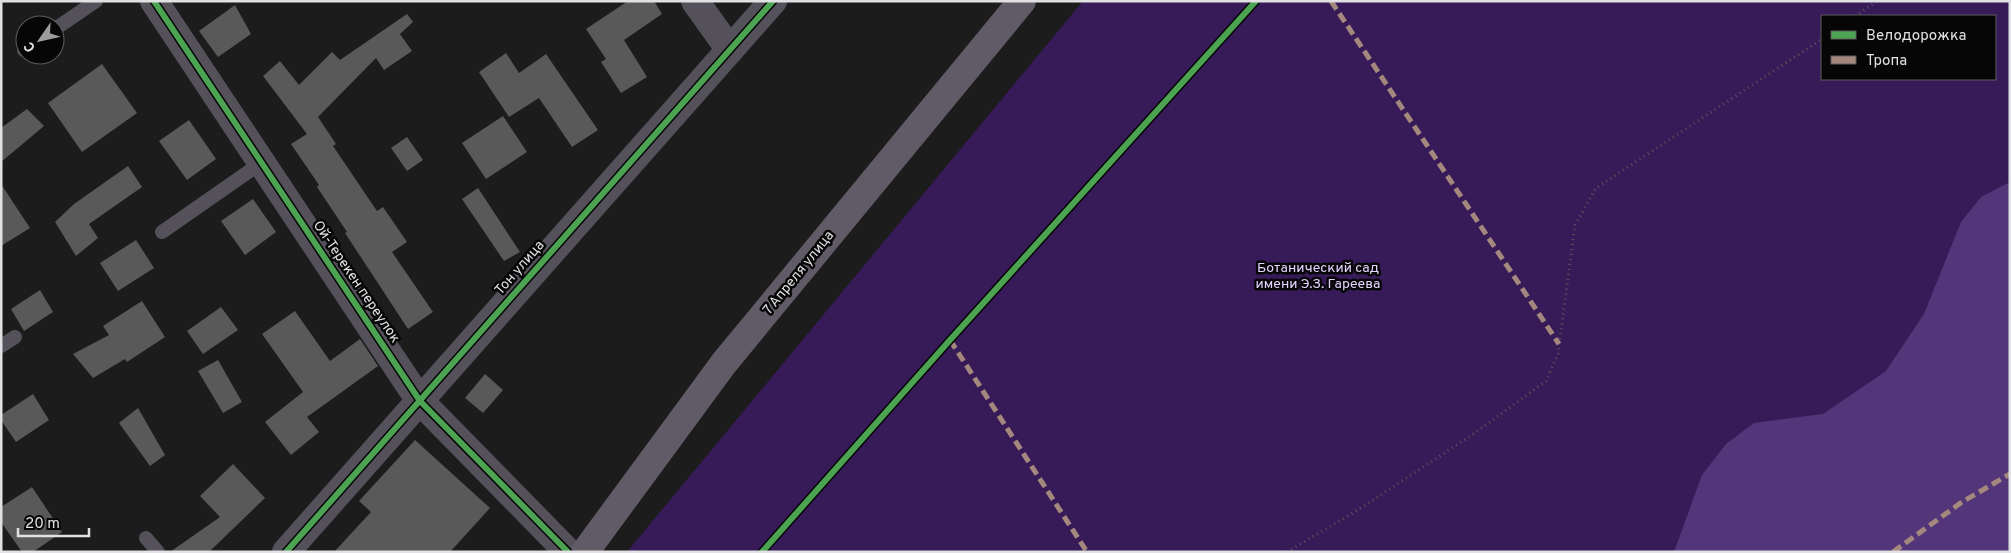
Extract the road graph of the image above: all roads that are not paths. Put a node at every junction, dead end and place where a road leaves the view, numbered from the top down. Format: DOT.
graph roads {
  1 [pos="96,1"];
  2 [pos="154,1"];
  3 [pos="695,1"];
  4 [pos="773,1"];
  5 [pos="1022,1"];
  6 [pos="65,22"];
  7 [pos="730,50"];
  8 [pos="261,163"];
  9 [pos="162,232"];
  10 [pos="15,337"];
  11 [pos="1,346"];
  12 [pos="420,401"];
  13 [pos="146,538"];
  14 [pos="158,552"];
  15 [pos="286,552"];
  16 [pos="568,552"];
  17 [pos="585,552"];
  1 -- 6 [label="lane"];
  2 -- 8 [label="street, Ой-Терекен переулок"];
  3 -- 7 [label="street"];
  4 -- 7 [label="street, Тон улица"];
  5 -- 17 [label="main road, 7 Апреля улица"];
  7 -- 12 [label="street, Тон улица"];
  8 -- 9 [label="lane"];
  8 -- 12 [label="street, Ой-Терекен переулок"];
  10 -- 11 [label="lane"];
  12 -- 15 [label="street, Тон улица"];
  12 -- 16 [label="street, Ой-Терекен переулок"];
  13 -- 14 [label="lane"];
}
